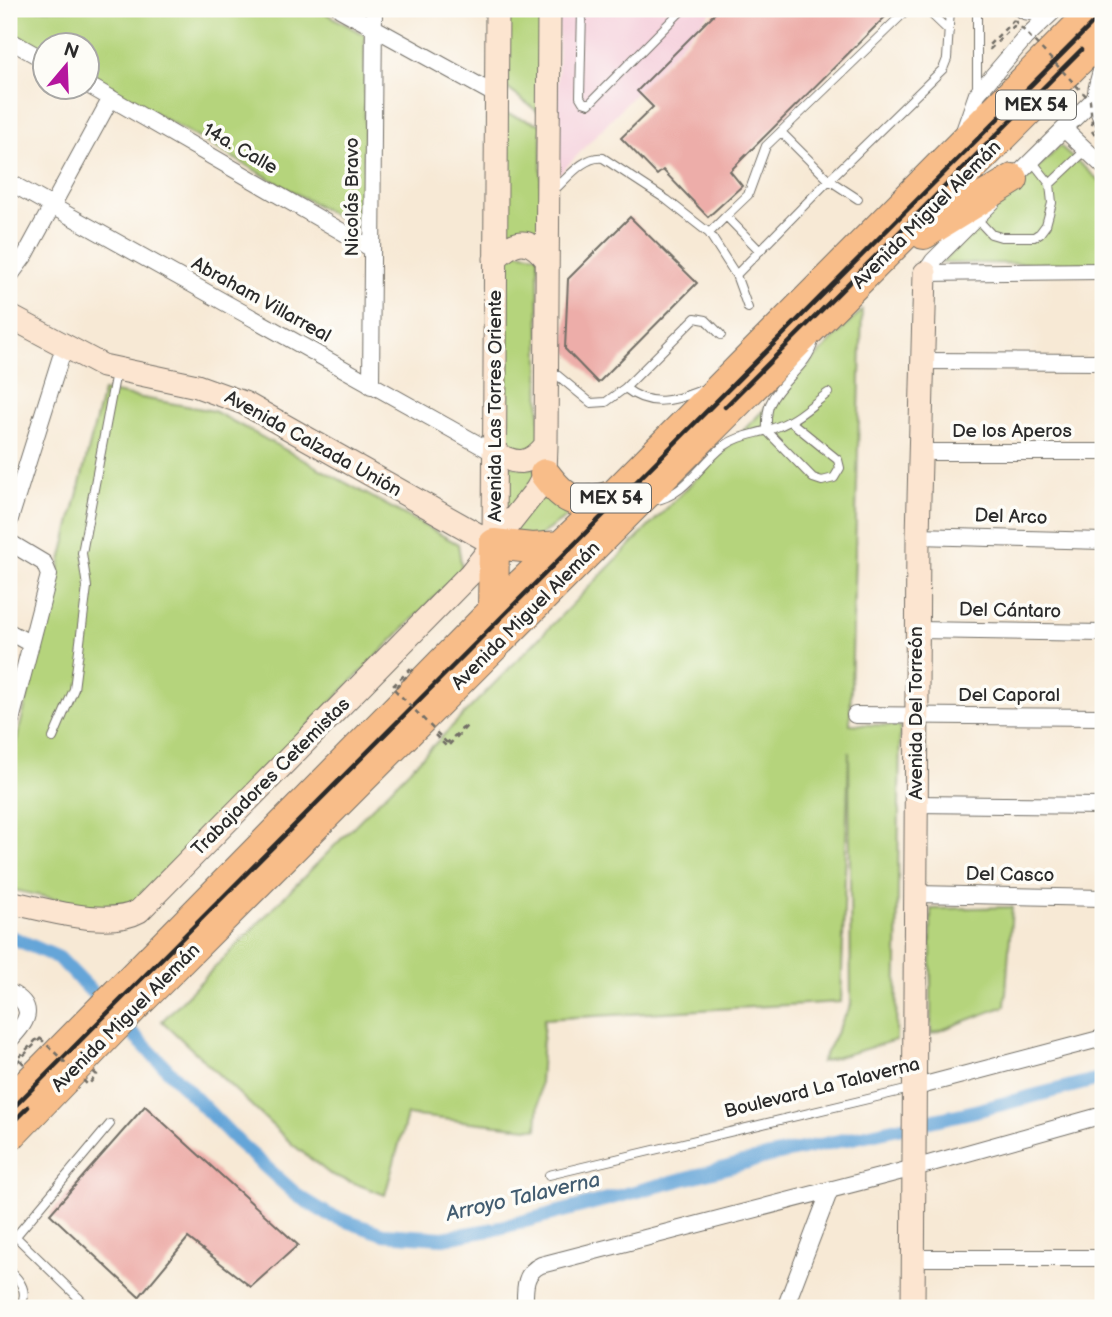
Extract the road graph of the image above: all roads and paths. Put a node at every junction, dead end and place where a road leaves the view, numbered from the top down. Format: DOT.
graph roads {
  1 [pos="340,9"];
  2 [pos="374,9"];
  3 [pos="497,9"];
  4 [pos="549,9"];
  5 [pos="582,9"];
  6 [pos="684,9"];
  7 [pos="908,9"];
  8 [pos="926,9"];
  9 [pos="950,9"];
  10 [pos="977,9"];
  11 [pos="1013,9"];
  12 [pos="1095,9"];
  13 [pos="1051,14"];
  14 [pos="1014,26"];
  15 [pos="374,27"];
  16 [pos="949,31"];
  17 [pos="1103,36"];
  18 [pos="9,40"];
  19 [pos="32,53"];
  20 [pos="1103,65"];
  21 [pos="102,93"];
  22 [pos="496,94"];
  23 [pos="977,94"];
  24 [pos="111,98"];
  25 [pos="1094,99"];
  26 [pos="1096,123"];
  27 [pos="1065,130"];
  28 [pos="781,132"];
  29 [pos="1103,143"];
  30 [pos="958,148"];
  31 [pos="1086,149"];
  32 [pos="1103,166"];
  33 [pos="1023,170"];
  34 [pos="829,180"];
  35 [pos="9,182"];
  36 [pos="1050,184"];
  37 [pos="548,195"];
  38 [pos="858,199"];
  39 [pos="53,207"];
  40 [pos="726,216"];
  41 [pos="977,219"];
  42 [pos="709,233"];
  43 [pos="372,249"];
  44 [pos="760,251"];
  45 [pos="495,259"];
  46 [pos="547,260"];
  47 [pos="882,260"];
  48 [pos="1103,271"];
  49 [pos="925,273"];
  50 [pos="736,275"];
  51 [pos="9,277"];
  52 [pos="748,308"];
  53 [pos="9,316"];
  54 [pos="817,325"];
  55 [pos="721,335"];
  56 [pos="64,347"];
  57 [pos="920,361"];
  58 [pos="1103,362"];
  59 [pos="547,366"];
  60 [pos="117,369"];
  61 [pos="371,386"];
  62 [pos="625,388"];
  63 [pos="706,389"];
  64 [pos="828,393"];
  65 [pos="790,421"];
  66 [pos="767,431"];
  67 [pos="546,444"];
  68 [pos="921,452"];
  69 [pos="1103,452"];
  70 [pos="494,453"];
  71 [pos="545,474"];
  72 [pos="625,500"];
  73 [pos="9,522"];
  74 [pos="918,536"];
  75 [pos="1103,541"];
  76 [pos="9,542"];
  77 [pos="494,544"];
  78 [pos="561,547"];
  79 [pos="493,611"];
  80 [pos="917,630"];
  81 [pos="9,632"];
  82 [pos="1103,633"];
  83 [pos="31,644"];
  84 [pos="396,687"];
  85 [pos="855,715"];
  86 [pos="916,716"];
  87 [pos="1103,717"];
  88 [pos="9,728"];
  89 [pos="53,738"];
  90 [pos="447,747"];
  91 [pos="915,804"];
  92 [pos="1103,806"];
  93 [pos="916,894"];
  94 [pos="1103,898"];
  95 [pos="9,902"];
  96 [pos="9,992"];
  97 [pos="134,993"];
  98 [pos="1103,1038"];
  99 [pos="9,1041"];
  100 [pos="77,1060"];
  101 [pos="24,1064"];
  102 [pos="913,1097"];
  103 [pos="9,1103"];
  104 [pos="1103,1115"];
  105 [pos="110,1124"];
  106 [pos="9,1137"];
  107 [pos="913,1161"];
  108 [pos="549,1175"];
  109 [pos="830,1190"];
  110 [pos="9,1230"];
  111 [pos="16,1236"];
  112 [pos="915,1258"];
  113 [pos="1103,1258"];
  114 [pos="9,1270"];
  115 [pos="79,1298"];
  116 [pos="20,1308"];
  117 [pos="69,1308"];
  118 [pos="89,1308"];
  119 [pos="525,1308"];
  120 [pos="785,1308"];
  121 [pos="914,1308"];
  1 -- 15 [label="street"];
  2 -- 15 [label="street, Nicolás Bravo"];
  3 -- 22 [label="street, Avenida Las Torres Oriente"];
  4 -- 37 [label="street, Avenida Las Torres Oriente"];
  5 -- 6 [label="lane"];
  7 -- 28 [label="lane"];
  8 -- 16 [label="lane"];
  9 -- 16 [label="lane"];
  10 -- 23 [label="lane"];
  11 -- 13 [label="lane"];
  12 -- 30 [label="highway, Avenida Miguel Alemán / MEX 54"];
  13 -- 23 [label="street"];
  14 -- 29 [label="path, bridge"];
  15 -- 22 [label="street"];
  15 -- 43 [label="street, Nicolás Bravo"];
  16 -- 34 [label="lane"];
  17 -- 47 [label="highway, Avenida Miguel Alemán / MEX 54"];
  18 -- 19 [label="street"];
  20 -- 25 [label="street"];
  21 -- 24 [label="street, 14a. Calle"];
  22 -- 45 [label="street, Avenida Las Torres Oriente"];
  23 -- 30 [label="street"];
  24 -- 39 [label="street"];
  24 -- 43 [label="street, 14a. Calle"];
  25 -- 26 [label="street"];
  25 -- 27 [label="street"];
  26 -- 29 [label="path, bridge"];
  27 -- 31 [label="street"];
  27 -- 33 [label="street"];
  28 -- 34 [label="lane"];
  28 -- 40 [label="lane"];
  30 -- 63 [label="highway, Avenida Miguel Alemán / MEX 54"];
  31 -- 32 [label="street"];
  31 -- 36 [label="lane"];
  33 -- 36 [label="lane"];
  33 -- 41 [label="street"];
  33 -- 47 [label="highway"];
  34 -- 38 [label="lane"];
  34 -- 44 [label="lane"];
  35 -- 39 [label="street, Abraham Villarreal"];
  36 -- 41 [label="lane"];
  37 -- 42 [label="lane"];
  37 -- 46 [label="street, Avenida Las Torres Oriente"];
  39 -- 51 [label="street"];
  39 -- 61 [label="street, Abraham Villarreal"];
  40 -- 42 [label="lane"];
  40 -- 44 [label="lane"];
  41 -- 49 [label="street"];
  42 -- 50 [label="lane"];
  43 -- 61 [label="street, Nicolás Bravo"];
  44 -- 50 [label="lane"];
  45 -- 46 [label="street"];
  45 -- 70 [label="street, Avenida Las Torres Oriente"];
  46 -- 59 [label="street, Avenida Las Torres Oriente"];
  47 -- 54 [label="highway, Avenida Miguel Alemán / MEX 54"];
  48 -- 49 [label="street"];
  49 -- 57 [label="street, Avenida Del Torreón"];
  50 -- 52 [label="lane"];
  53 -- 56 [label="street, Avenida Calzada Unión"];
  54 -- 66 [label="lane"];
  54 -- 72 [label="highway, Avenida Miguel Alemán / MEX 54"];
  55 -- 62 [label="lane"];
  56 -- 60 [label="street, Avenida Calzada Unión"];
  56 -- 73 [label="street"];
  57 -- 58 [label="street"];
  57 -- 68 [label="street, Avenida Del Torreón"];
  59 -- 62 [label="lane"];
  59 -- 67 [label="street, Avenida Las Torres Oriente"];
  60 -- 77 [label="street, Avenida Calzada Unión"];
  60 -- 89 [label="lane"];
  61 -- 70 [label="street, Abraham Villarreal"];
  62 -- 63 [label="lane"];
  63 -- 72 [label="highway, Avenida Miguel Alemán / MEX 54"];
  64 -- 65 [label="lane"];
  65 -- 66 [label="lane"];
  65 -- 66 [label="lane"];
  66 -- 72 [label="lane"];
  67 -- 70 [label="street"];
  67 -- 71 [label="street, Avenida Las Torres Oriente"];
  68 -- 69 [label="street, De los Aperos"];
  68 -- 74 [label="street, Avenida Del Torreón"];
  70 -- 77 [label="street, Avenida Las Torres Oriente"];
  71 -- 72 [label="highway"];
  71 -- 77 [label="street, Avenida Las Torres Oriente"];
  72 -- 78 [label="highway, Avenida Miguel Alemán / MEX 54"];
  72 -- 97 [label="highway, Avenida Miguel Alemán / MEX 54"];
  74 -- 75 [label="street, Del Arco"];
  74 -- 80 [label="street, Avenida Del Torreón"];
  76 -- 83 [label="street"];
  77 -- 78 [label="highway"];
  77 -- 79 [label="highway"];
  77 -- 95 [label="street, Trabajadores Cetemistas"];
  78 -- 79 [label="highway, Avenida Miguel Alemán / MEX 54"];
  79 -- 97 [label="highway, Avenida Miguel Alemán / MEX 54"];
  80 -- 82 [label="street, Del Cántaro"];
  80 -- 86 [label="street, Avenida Del Torreón"];
  81 -- 83 [label="street"];
  83 -- 88 [label="street"];
  84 -- 90 [label="path, bridge"];
  85 -- 86 [label="street, Del Caporal"];
  86 -- 87 [label="street, Del Caporal"];
  86 -- 91 [label="street, Avenida Del Torreón"];
  91 -- 92 [label="street"];
  91 -- 93 [label="street, Avenida Del Torreón"];
  93 -- 94 [label="street, Del Casco"];
  93 -- 102 [label="street, Avenida Del Torreón"];
  96 -- 99 [label="street"];
  97 -- 100 [label="highway, Avenida Miguel Alemán / MEX 54"];
  98 -- 102 [label="street, Boulevard La Talaverna"];
  100 -- 101 [label="path, bridge"];
  100 -- 103 [label="highway, Avenida Miguel Alemán / MEX 54"];
  100 -- 106 [label="highway, Avenida Miguel Alemán / MEX 54"];
  102 -- 107 [label="street, Avenida Del Torreón"];
  102 -- 108 [label="lane, Boulevard La Talaverna"];
  104 -- 107 [label="street"];
  105 -- 111 [label="lane"];
  107 -- 109 [label="street"];
  107 -- 112 [label="street"];
  109 -- 119 [label="street"];
  109 -- 120 [label="street"];
  110 -- 111 [label="lane"];
  111 -- 115 [label="lane"];
  112 -- 113 [label="street"];
  112 -- 121 [label="street"];
  114 -- 116 [label="lane"];
  115 -- 117 [label="lane"];
  115 -- 118 [label="lane"];
}
